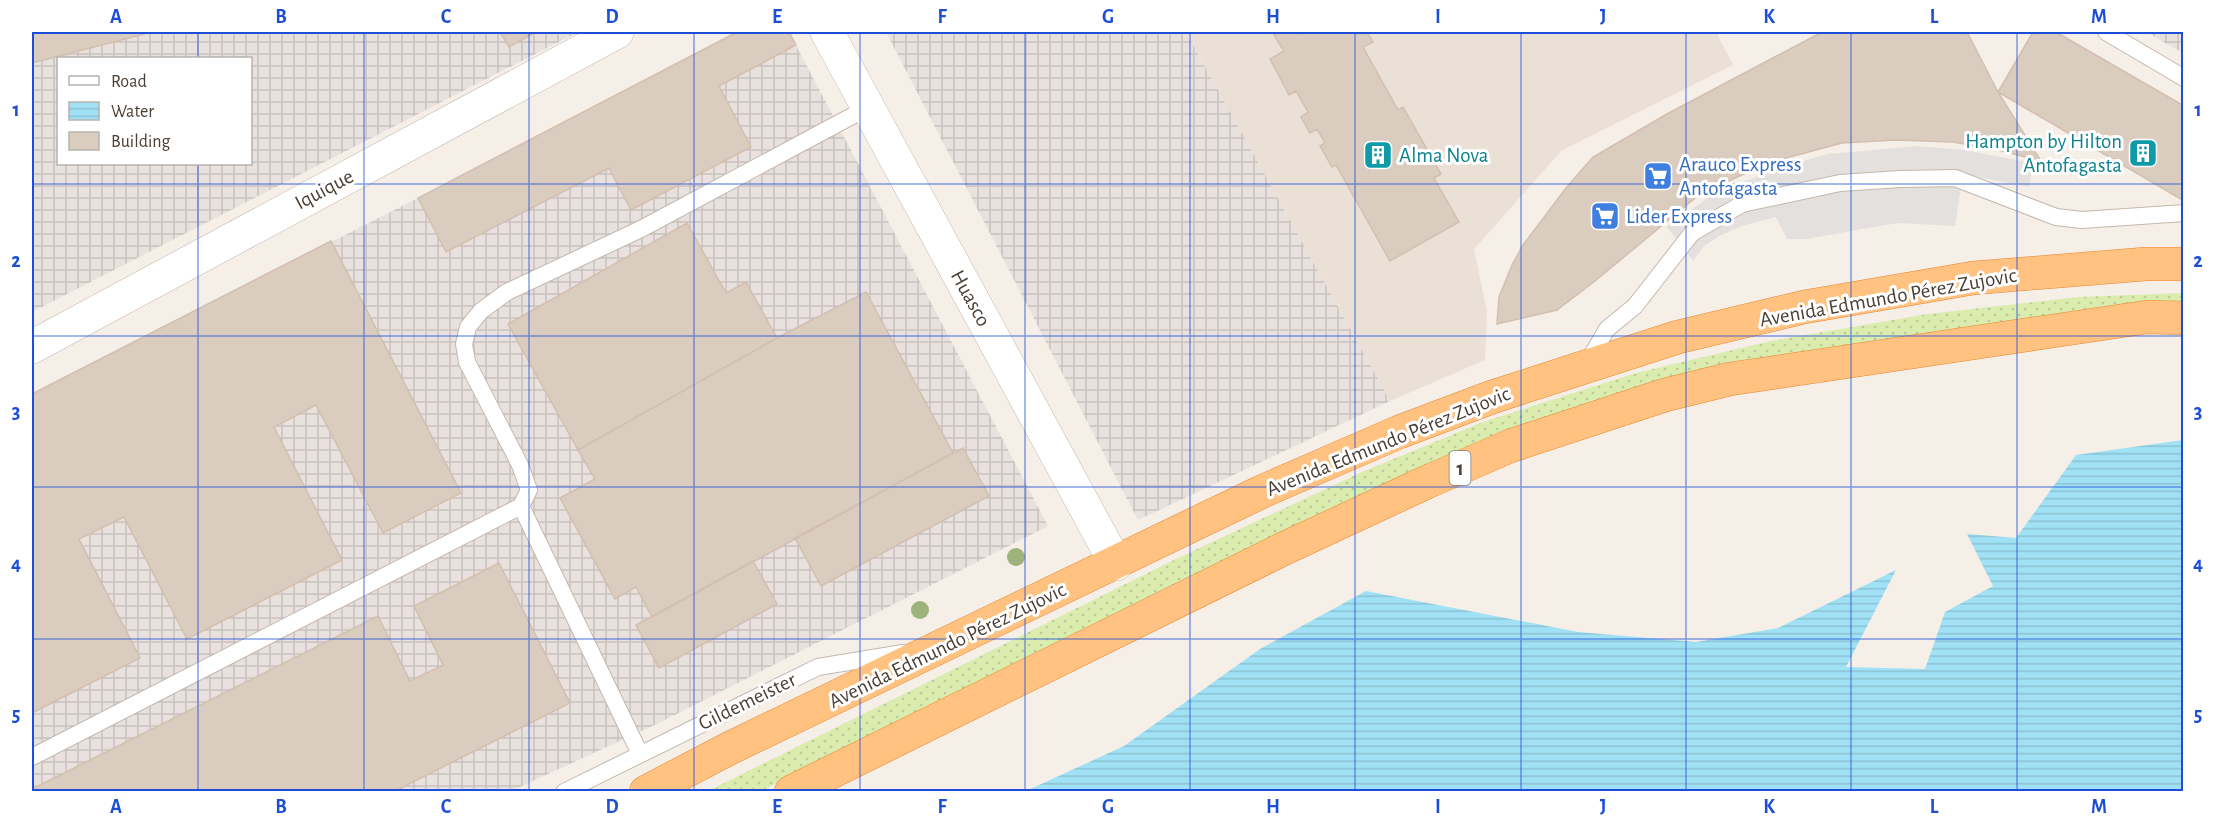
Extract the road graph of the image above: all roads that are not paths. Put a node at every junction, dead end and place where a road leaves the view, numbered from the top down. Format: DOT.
graph roads {
  1 [pos="617,32"];
  2 [pos="827,32"];
  3 [pos="2106,32"];
  4 [pos="2184,78"];
  5 [pos="867,108"];
  6 [pos="2184,213"];
  7 [pos="2184,264"];
  8 [pos="2184,318"];
  9 [pos="32,347"];
  10 [pos="1585,368"];
  11 [pos="521,506"];
  12 [pos="1116,564"];
  13 [pos="942,647"];
  14 [pos="640,754"];
  15 [pos="32,758"];
  16 [pos="564,792"];
  17 [pos="646,792"];
  18 [pos="791,792"];
  1 -- 9 [label="street, Iquique"];
  2 -- 5 [label="street, Huasco"];
  3 -- 4 [label="lane"];
  5 -- 11 [label="lane"];
  5 -- 12 [label="street, Huasco"];
  6 -- 10 [label="lane"];
  7 -- 10 [label="highway, Avenida Edmundo Pérez Zujovic"];
  8 -- 18 [label="highway, 1"];
  10 -- 12 [label="highway, Avenida Edmundo Pérez Zujovic"];
  11 -- 14 [label="lane"];
  11 -- 15 [label="lane"];
  12 -- 13 [label="highway, Avenida Edmundo Pérez Zujovic"];
  13 -- 14 [label="lane, Gildemeister"];
  13 -- 17 [label="highway, Avenida Edmundo Pérez Zujovic"];
  14 -- 16 [label="lane, Gildemeister"];
}
